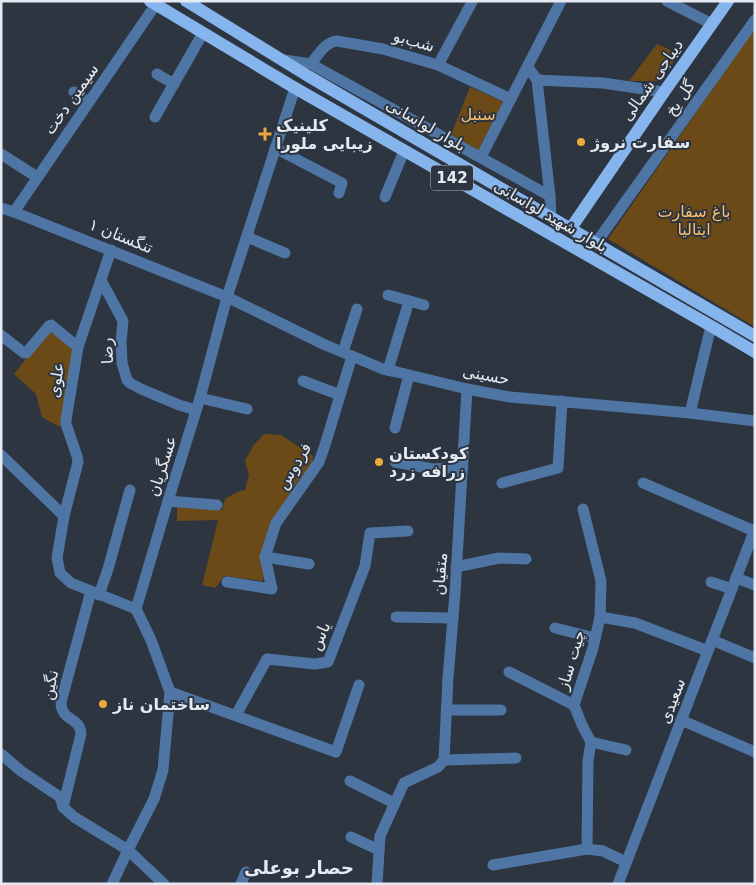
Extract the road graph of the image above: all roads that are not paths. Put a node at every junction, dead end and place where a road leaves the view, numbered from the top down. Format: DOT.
graph roads {
  1 [pos="186,1"];
  2 [pos="560,1"];
  3 [pos="667,1"];
  4 [pos="728,1"];
  5 [pos="472,2"];
  6 [pos="153,3"];
  7 [pos="755,20"];
  8 [pos="712,24"];
  9 [pos="203,33"];
  10 [pos="282,60"];
  11 [pos="311,64"];
  12 [pos="438,65"];
  13 [pos="528,67"];
  14 [pos="157,74"];
  15 [pos="537,80"];
  16 [pos="174,84"];
  17 [pos="295,88"];
  18 [pos="74,92"];
  19 [pos="664,92"];
  20 [pos="511,99"];
  21 [pos="88,102"];
  22 [pos="155,117"];
  23 [pos="275,148"];
  24 [pos="404,151"];
  25 [pos="1,154"];
  26 [pos="481,158"];
  27 [pos="37,177"];
  28 [pos="339,193"];
  29 [pos="550,196"];
  30 [pos="385,197"];
  31 [pos="1,208"];
  32 [pos="14,212"];
  33 [pos="551,216"];
  34 [pos="571,228"];
  35 [pos="247,237"];
  36 [pos="596,243"];
  37 [pos="111,250"];
  38 [pos="285,253"];
  39 [pos="101,280"];
  40 [pos="388,295"];
  41 [pos="227,297"];
  42 [pos="409,301"];
  43 [pos="424,305"];
  44 [pos="356,309"];
  45 [pos="711,326"];
  46 [pos="1,335"];
  47 [pos="755,336"];
  48 [pos="78,347"];
  49 [pos="755,352"];
  50 [pos="348,354"];
  51 [pos="388,370"];
  52 [pos="409,375"];
  53 [pos="303,380"];
  54 [pos="467,389"];
  55 [pos="340,395"];
  56 [pos="200,398"];
  57 [pos="562,401"];
  58 [pos="247,409"];
  59 [pos="196,410"];
  60 [pos="690,413"];
  61 [pos="755,421"];
  62 [pos="395,428"];
  63 [pos="1,455"];
  64 [pos="395,462"];
  65 [pos="463,467"];
  66 [pos="502,483"];
  67 [pos="643,483"];
  68 [pos="130,490"];
  69 [pos="168,501"];
  70 [pos="217,505"];
  71 [pos="582,509"];
  72 [pos="64,516"];
  73 [pos="754,530"];
  74 [pos="408,531"];
  75 [pos="265,557"];
  76 [pos="526,559"];
  77 [pos="309,564"];
  78 [pos="456,567"];
  79 [pos="227,582"];
  80 [pos="711,582"];
  81 [pos="734,583"];
  82 [pos="755,585"];
  83 [pos="95,593"];
  84 [pos="136,609"];
  85 [pos="396,617"];
  86 [pos="600,617"];
  87 [pos="453,618"];
  88 [pos="555,628"];
  89 [pos="596,638"];
  90 [pos="710,646"];
  91 [pos="755,658"];
  92 [pos="509,672"];
  93 [pos="359,685"];
  94 [pos="170,692"];
  95 [pos="574,705"];
  96 [pos="447,710"];
  97 [pos="501,710"];
  98 [pos="236,715"];
  99 [pos="682,720"];
  100 [pos="591,742"];
  101 [pos="626,750"];
  102 [pos="755,752"];
  103 [pos="1,754"];
  104 [pos="516,758"];
  105 [pos="444,760"];
  106 [pos="350,782"];
  107 [pos="394,803"];
  108 [pos="64,807"];
  109 [pos="351,837"];
  110 [pos="587,849"];
  111 [pos="128,850"];
  112 [pos="379,850"];
  113 [pos="626,862"];
  114 [pos="493,865"];
  115 [pos="246,872"];
  116 [pos="112,884"];
  117 [pos="164,884"];
  118 [pos="241,884"];
  119 [pos="377,884"];
  120 [pos="618,884"];
  1 -- 10 [label="main road, بلوار لواسانی / 142"];
  2 -- 13 [label="street"];
  3 -- 8 [label="street"];
  4 -- 8 [label="main road, دیباجی شمالی"];
  5 -- 12 [label="street"];
  6 -- 9 [label="main road, بلوار شهید لواسانی / 142"];
  6 -- 21 [label="street, سیمین دخت"];
  7 -- 36 [label="street, گل یخ"];
  8 -- 19 [label="main road, دیباجی شمالی"];
  9 -- 16 [label="street"];
  9 -- 17 [label="main road, بلوار شهید لواسانی / 142"];
  10 -- 11 [label="street"];
  10 -- 33 [label="main road, بلوار لواسانی / 142"];
  11 -- 12 [label="street, شب‌بو"];
  11 -- 26 [label="street"];
  12 -- 20 [label="street, شب‌بو"];
  13 -- 15 [label="street"];
  13 -- 20 [label="street"];
  14 -- 16 [label="street"];
  15 -- 19 [label="street"];
  15 -- 29 [label="street"];
  16 -- 22 [label="street"];
  17 -- 23 [label="street, عسگریان"];
  17 -- 24 [label="main road, بلوار شهید لواسانی / 142"];
  18 -- 21 [label="street"];
  19 -- 34 [label="main road, دیباجی شمالی"];
  20 -- 26 [label="street"];
  21 -- 27 [label="street, سیمین دخت"];
  23 -- 28 [label="street"];
  23 -- 35 [label="street, عسگریان"];
  24 -- 30 [label="street"];
  24 -- 45 [label="main road, بلوار شهید لواسانی / 142"];
  25 -- 27 [label="street"];
  26 -- 29 [label="street"];
  27 -- 32 [label="street, سیمین دخت"];
  29 -- 33 [label="street"];
  31 -- 32 [label="street, تنگستان ۱"];
  32 -- 37 [label="street, تنگستان ۱"];
  33 -- 34 [label="main road, بلوار لواسانی / 142"];
  34 -- 36 [label="main road, بلوار لواسانی / 142"];
  35 -- 38 [label="street"];
  35 -- 41 [label="street, عسگریان"];
  36 -- 47 [label="main road, بلوار لواسانی / 142"];
  37 -- 39 [label="street, علوی"];
  37 -- 41 [label="street, تنگستان ۱"];
  39 -- 48 [label="street, علوی"];
  39 -- 59 [label="street, رضا"];
  40 -- 42 [label="street"];
  41 -- 50 [label="street, حسینی"];
  41 -- 56 [label="street, عسگریان"];
  42 -- 43 [label="street"];
  42 -- 51 [label="street"];
  44 -- 50 [label="street, فردوس"];
  45 -- 49 [label="main road, بلوار شهید لواسانی / 142"];
  45 -- 60 [label="street"];
  46 -- 48 [label="street"];
  48 -- 72 [label="street, علوی"];
  50 -- 51 [label="street, حسینی"];
  50 -- 55 [label="street, فردوس"];
  51 -- 52 [label="street, حسینی"];
  52 -- 54 [label="street, حسینی"];
  52 -- 62 [label="street"];
  53 -- 55 [label="street"];
  54 -- 57 [label="street, حسینی"];
  54 -- 65 [label="street, متقیان"];
  55 -- 75 [label="street, فردوس"];
  56 -- 58 [label="street"];
  56 -- 59 [label="street, عسگریان"];
  57 -- 60 [label="street, حسینی"];
  57 -- 66 [label="street"];
  59 -- 69 [label="street, عسگریان"];
  60 -- 61 [label="street, حسینی"];
  63 -- 72 [label="street"];
  64 -- 65 [label="street"];
  65 -- 78 [label="street, متقیان"];
  67 -- 73 [label="street"];
  68 -- 83 [label="street"];
  69 -- 70 [label="street"];
  69 -- 84 [label="street, عسگریان"];
  71 -- 86 [label="street, چیت ساز"];
  72 -- 83 [label="street, علوی"];
  73 -- 81 [label="street, سعیدی"];
  74 -- 98 [label="street, یاس"];
  75 -- 77 [label="street"];
  75 -- 79 [label="street"];
  76 -- 78 [label="street"];
  78 -- 87 [label="street, متقیان"];
  80 -- 81 [label="street"];
  81 -- 82 [label="street"];
  81 -- 90 [label="street, سعیدی"];
  83 -- 84 [label="street, علوی"];
  83 -- 108 [label="street, نگین"];
  84 -- 94 [label="street"];
  85 -- 87 [label="street"];
  86 -- 89 [label="street, چیت ساز"];
  86 -- 90 [label="street"];
  87 -- 96 [label="street, متقیان"];
  88 -- 89 [label="street"];
  89 -- 95 [label="street, چیت ساز"];
  90 -- 91 [label="street"];
  90 -- 99 [label="street, سعیدی"];
  92 -- 95 [label="street"];
  93 -- 98 [label="street"];
  94 -- 98 [label="street"];
  94 -- 111 [label="street"];
  95 -- 100 [label="street, چیت ساز"];
  96 -- 97 [label="street"];
  96 -- 105 [label="street, متقیان"];
  99 -- 102 [label="street"];
  99 -- 113 [label="street, سعیدی"];
  100 -- 101 [label="street"];
  100 -- 110 [label="street"];
  103 -- 108 [label="street"];
  104 -- 105 [label="street"];
  105 -- 107 [label="street"];
  106 -- 107 [label="street"];
  107 -- 112 [label="street"];
  108 -- 111 [label="street"];
  109 -- 112 [label="street"];
  110 -- 113 [label="street"];
  110 -- 114 [label="street"];
  111 -- 116 [label="street"];
  111 -- 117 [label="street"];
  112 -- 119 [label="street"];
  113 -- 120 [label="street, سعیدی"];
  115 -- 118 [label="street"];
}
